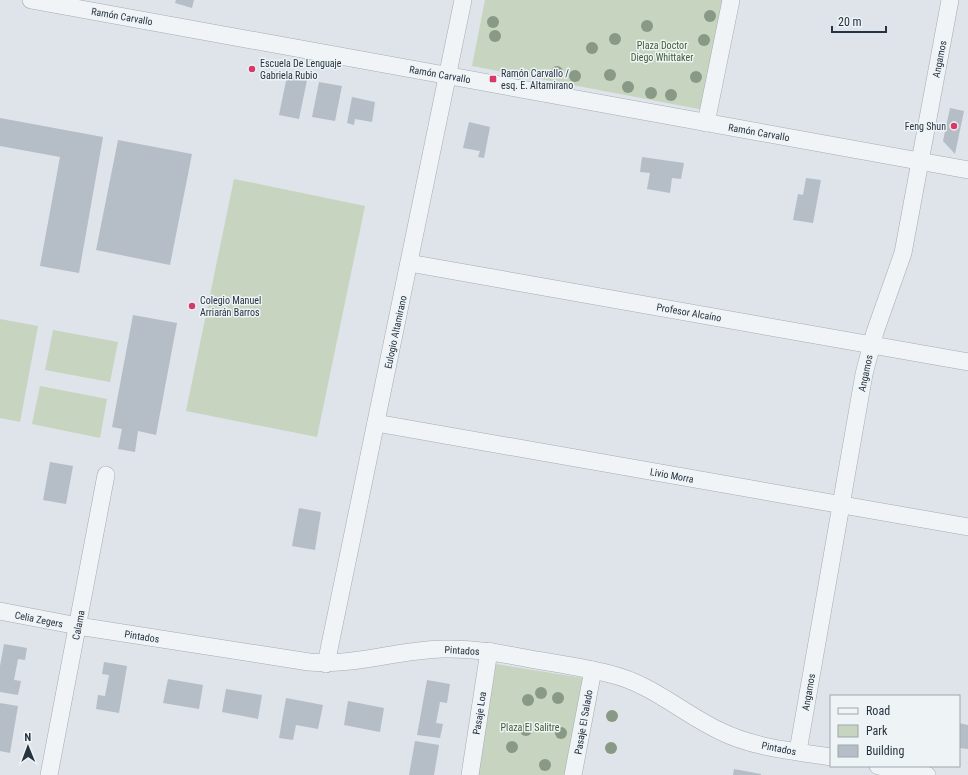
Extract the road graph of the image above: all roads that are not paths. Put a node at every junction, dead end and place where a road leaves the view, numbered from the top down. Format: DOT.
graph roads {
  1 [pos="35,0"];
  2 [pos="463,0"];
  3 [pos="731,0"];
  4 [pos="950,0"];
  5 [pos="448,76"];
  6 [pos="706,123"];
  7 [pos="920,162"];
  8 [pos="968,170"];
  9 [pos="409,263"];
  10 [pos="871,344"];
  11 [pos="968,362"];
  12 [pos="376,423"];
  13 [pos="106,474"];
  14 [pos="840,505"];
  15 [pos="968,528"];
  16 [pos="0,612"];
  17 [pos="78,626"];
  18 [pos="488,651"];
  19 [pos="326,664"];
  20 [pos="593,670"];
  21 [pos="798,751"];
  22 [pos="830,757"];
  23 [pos="883,767"];
  24 [pos="49,775"];
  25 [pos="470,775"];
  26 [pos="573,775"];
  27 [pos="927,775"];
  1 -- 5 [label="street, Ramón Carvallo"];
  2 -- 5 [label="street, Eulogio Altamirano"];
  3 -- 6 [label="street"];
  4 -- 7 [label="street, Angamos"];
  5 -- 6 [label="street, Ramón Carvallo"];
  5 -- 9 [label="street, Eulogio Altamirano"];
  6 -- 7 [label="street, Ramón Carvallo"];
  7 -- 8 [label="street, Ramón Carvallo"];
  7 -- 10 [label="street, Angamos"];
  9 -- 10 [label="street, Profesor Alcaíno"];
  9 -- 12 [label="street, Eulogio Altamirano"];
  10 -- 11 [label="street, Profesor Alcaíno"];
  10 -- 14 [label="street, Angamos"];
  12 -- 14 [label="street, Livio Morra"];
  12 -- 19 [label="street, Eulogio Altamirano"];
  13 -- 17 [label="street, Calama"];
  14 -- 15 [label="street, Livio Morra"];
  14 -- 21 [label="street, Angamos"];
  16 -- 17 [label="street, Celia Zegers"];
  17 -- 19 [label="street, Pintados"];
  17 -- 24 [label="street, Calama"];
  18 -- 19 [label="street, Pintados"];
  18 -- 20 [label="street, Pintados"];
  18 -- 25 [label="street, Pasaje Loa"];
  20 -- 21 [label="street, Pintados"];
  20 -- 26 [label="street, Pasaje El Salado"];
  21 -- 22 [label="street, Pintados"];
  23 -- 27 [label="street"];
}
